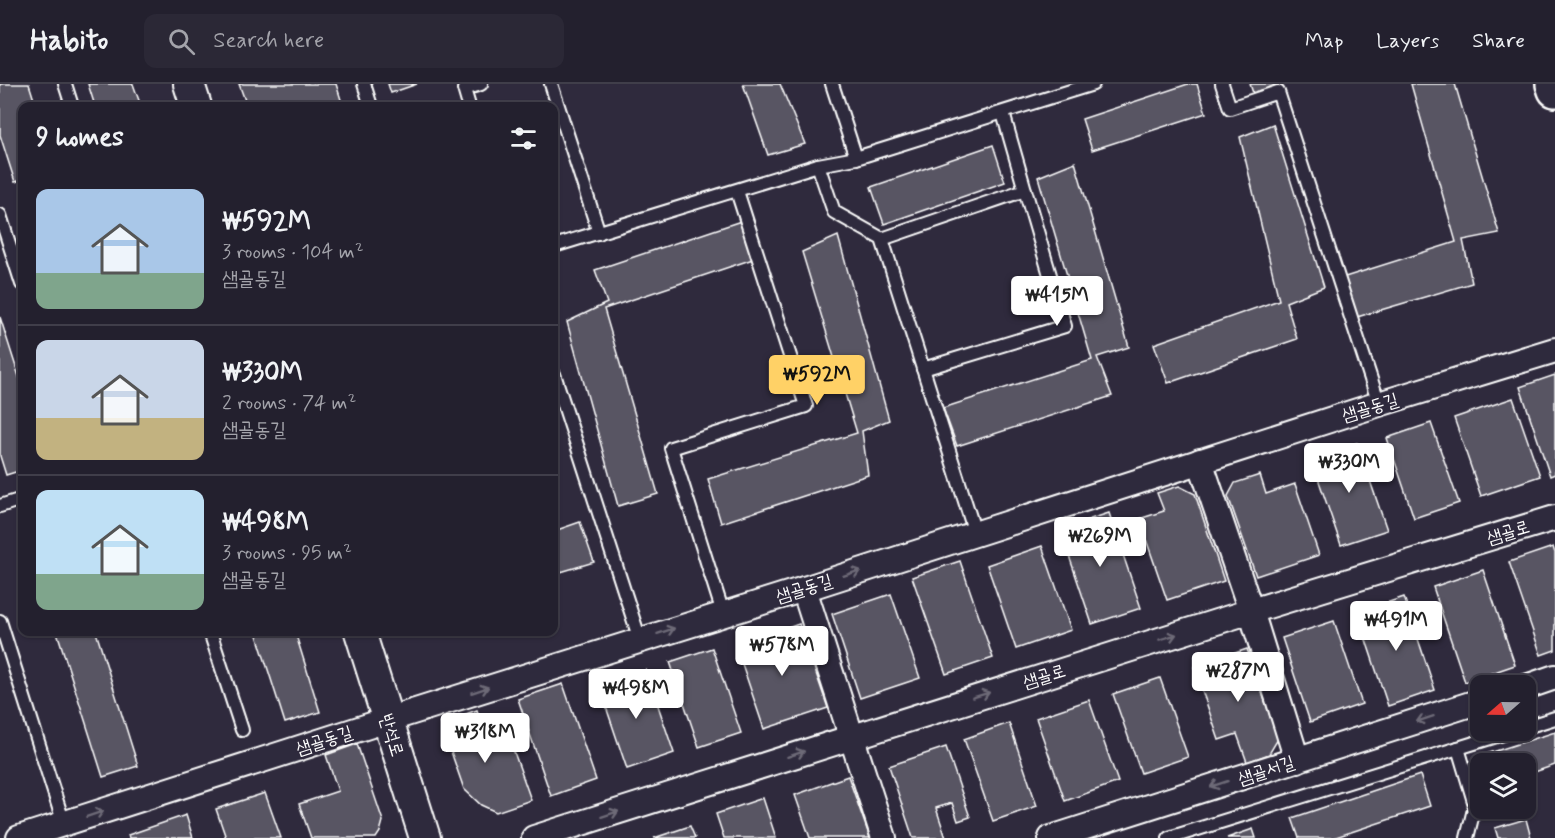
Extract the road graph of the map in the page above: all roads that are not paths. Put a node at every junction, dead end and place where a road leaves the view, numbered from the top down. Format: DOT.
graph roads {
  1 [pos="65,84"];
  2 [pos="189,84"];
  3 [pos="364,84"];
  4 [pos="481,84"];
  5 [pos="551,84"];
  6 [pos="832,84"];
  7 [pos="1093,84"];
  8 [pos="1222,84"];
  9 [pos="1553,84"];
  10 [pos="463,87"];
  11 [pos="1555,90"];
  12 [pos="71,102"];
  13 [pos="195,102"];
  14 [pos="370,102"];
  15 [pos="468,102"];
  16 [pos="557,102"];
  17 [pos="558,106"];
  18 [pos="1003,113"];
  19 [pos="855,158"];
  20 [pos="818,165"];
  21 [pos="1025,190"];
  22 [pos="737,191"];
  23 [pos="0,215"];
  24 [pos="599,233"];
  25 [pos="882,239"];
  26 [pos="558,245"];
  27 [pos="18,271"];
  28 [pos="1555,350"];
  29 [pos="923,369"];
  30 [pos="558,386"];
  31 [pos="1379,404"];
  32 [pos="1200,461"];
  33 [pos="18,500"];
  34 [pos="0,506"];
  35 [pos="1555,518"];
  36 [pos="975,533"];
  37 [pos="804,589"];
  38 [pos="1251,611"];
  39 [pos="723,613"];
  40 [pos="0,621"];
  41 [pos="211,636"];
  42 [pos="361,636"];
  43 [pos="640,640"];
  44 [pos="1555,677"];
  45 [pos="1536,684"];
  46 [pos="1470,704"];
  47 [pos="1555,718"];
  48 [pos="387,720"];
  49 [pos="1536,725"];
  50 [pos="242,730"];
  51 [pos="851,736"];
  52 [pos="1481,741"];
  53 [pos="1458,748"];
  54 [pos="1297,760"];
  55 [pos="64,824"];
  56 [pos="19,838"];
  57 [pos="425,838"];
  58 [pos="534,838"];
  59 [pos="884,838"];
  60 [pos="1051,838"];
  61 [pos="1169,838"];
  62 [pos="1467,838"];
  1 -- 12 [label="lane"];
  2 -- 13 [label="street"];
  3 -- 14 [label="lane"];
  4 -- 10 [label="lane"];
  5 -- 16 [label="lane"];
  6 -- 19 [label="lane"];
  7 -- 18 [label="lane"];
  8 -- 31 [label="lane"];
  9 -- 11 [label="main road"];
  10 -- 15 [label="lane"];
  17 -- 24 [label="lane"];
  18 -- 19 [label="lane"];
  18 -- 21 [label="lane"];
  19 -- 20 [label="lane"];
  20 -- 22 [label="lane"];
  20 -- 25 [label="lane"];
  21 -- 25 [label="lane"];
  21 -- 29 [label="lane"];
  22 -- 24 [label="lane"];
  22 -- 39 [label="lane"];
  23 -- 27 [label="lane"];
  24 -- 26 [label="lane"];
  25 -- 29 [label="lane"];
  28 -- 31 [label="street, 샘골동길"];
  29 -- 36 [label="lane"];
  30 -- 43 [label="lane"];
  31 -- 32 [label="street, 샘골동길"];
  32 -- 36 [label="street, 샘골동길"];
  32 -- 38 [label="street"];
  33 -- 34 [label="lane"];
  35 -- 38 [label="street, 샘골로"];
  37 -- 36 [label="street, 샘골동길, one-way"];
  37 -- 39 [label="street, 샘골동길"];
  37 -- 51 [label="street"];
  51 -- 38 [label="street, 샘골로, one-way"];
  38 -- 54 [label="street"];
  43 -- 39 [label="street, 샘골동길, one-way"];
  40 -- 55 [label="lane"];
  41 -- 50 [label="lane"];
  42 -- 48 [label="street, 반석로"];
  48 -- 43 [label="street, 샘골동길, one-way"];
  44 -- 45 [label="street"];
  46 -- 54 [label="street, 샘골서길, one-way"];
  47 -- 49 [label="lane"];
  55 -- 48 [label="street, 샘골동길, one-way"];
  48 -- 57 [label="street, 반석로"];
  58 -- 51 [label="street, 샘골로, one-way"];
  51 -- 59 [label="street"];
  52 -- 53 [label="lane"];
  53 -- 61 [label="lane"];
  53 -- 62 [label="lane"];
  54 -- 60 [label="street, 샘골서길, one-way"];
  55 -- 56 [label="street, 샘골동길"];
}
